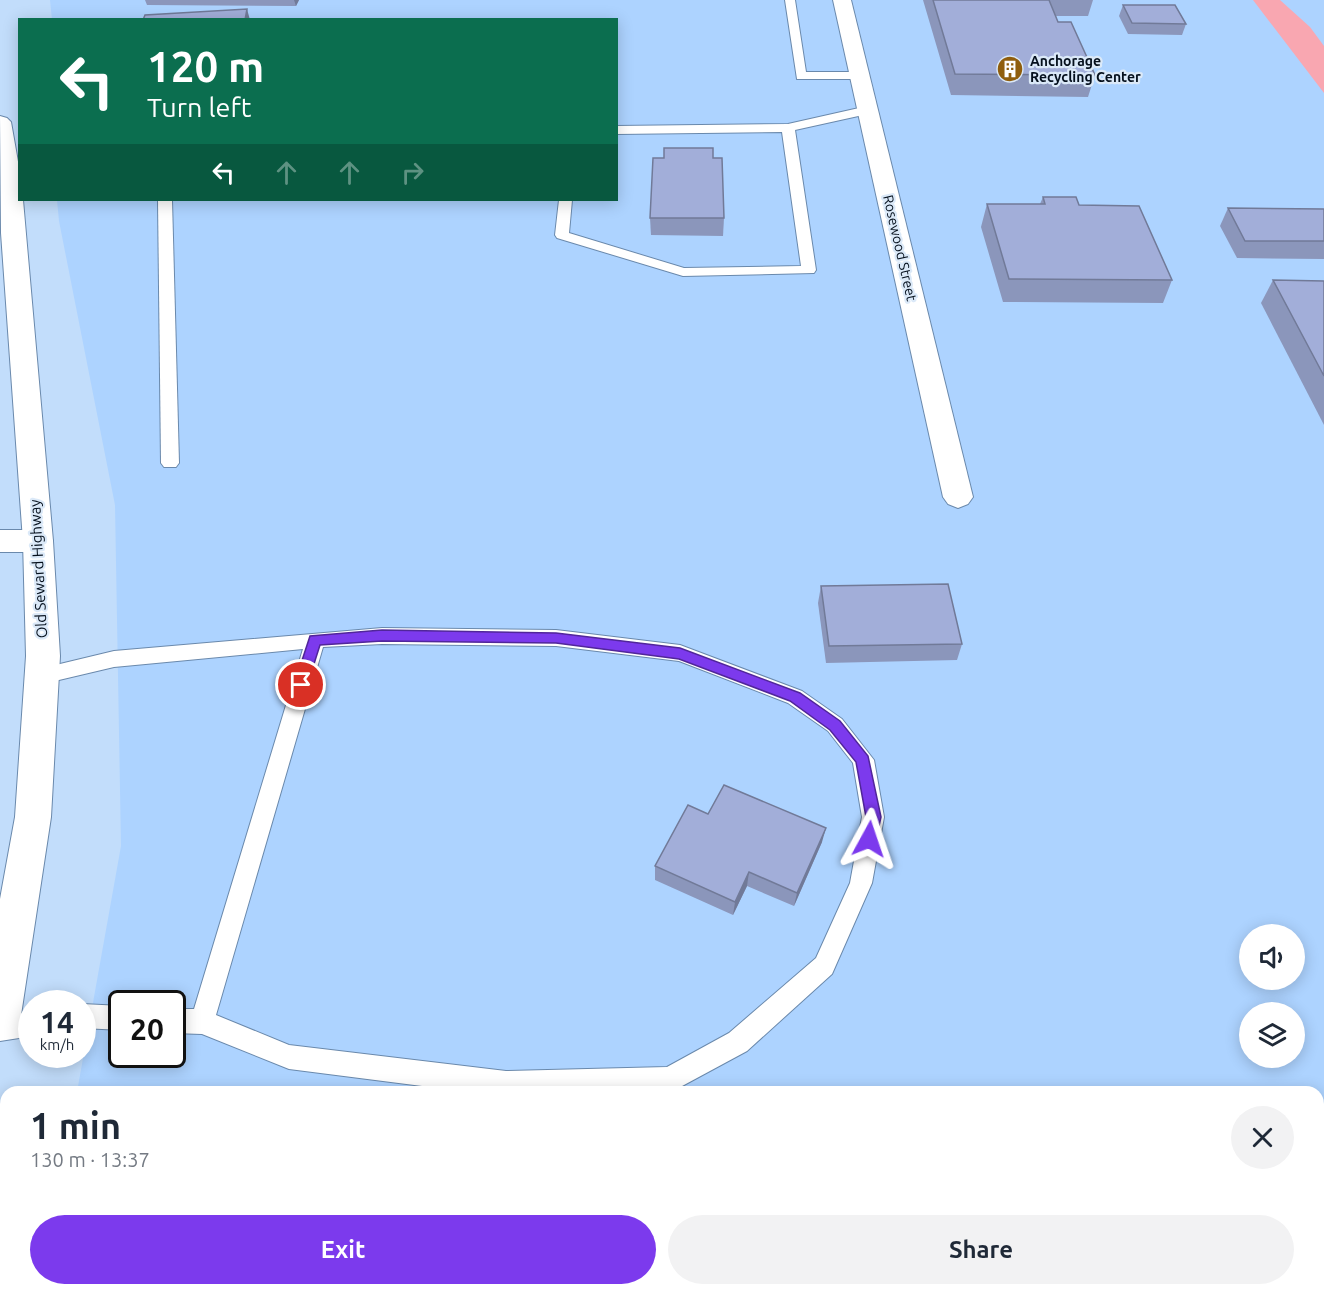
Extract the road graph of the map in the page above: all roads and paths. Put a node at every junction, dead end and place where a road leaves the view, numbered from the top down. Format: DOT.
graph roads {
  1 [pos="790,0"];
  2 [pos="842,0"];
  3 [pos="860,76"];
  4 [pos="868,110"];
  5 [pos="0,122"];
  6 [pos="788,128"];
  7 [pos="618,130"];
  8 [pos="15,188"];
  9 [pos="165,201"];
  10 [pos="566,201"];
  11 [pos="7,247"];
  12 [pos="170,463"];
  13 [pos="958,497"];
  14 [pos="0,541"];
  15 [pos="38,541"];
  16 [pos="315,640"];
  17 [pos="42,676"];
  18 [pos="0,1015"];
  19 [pos="186,1021"];
  20 [pos="202,1022"];
  21 [pos="18,1026"];
  22 [pos="0,1029"];
  1 -- 3 [label="lane"];
  2 -- 3 [label="main road, Rosewood Street"];
  3 -- 4 [label="main road, Rosewood Street"];
  4 -- 6 [label="lane"];
  4 -- 13 [label="main road, Rosewood Street"];
  5 -- 8 [label="main road, Old Seward Highway"];
  6 -- 7 [label="lane"];
  6 -- 10 [label="lane"];
  8 -- 11 [label="main road, Old Seward Highway"];
  9 -- 12 [label="lane"];
  11 -- 15 [label="main road, Old Seward Highway"];
  14 -- 15 [label="main road"];
  15 -- 17 [label="main road, Old Seward Highway"];
  16 -- 17 [label="lane"];
  16 -- 20 [label="lane"];
  16 -- 20 [label="lane"];
  17 -- 18 [label="main road, Old Seward Highway"];
  19 -- 20 [label="lane"];
  21 -- 22 [label="lane"];
}
